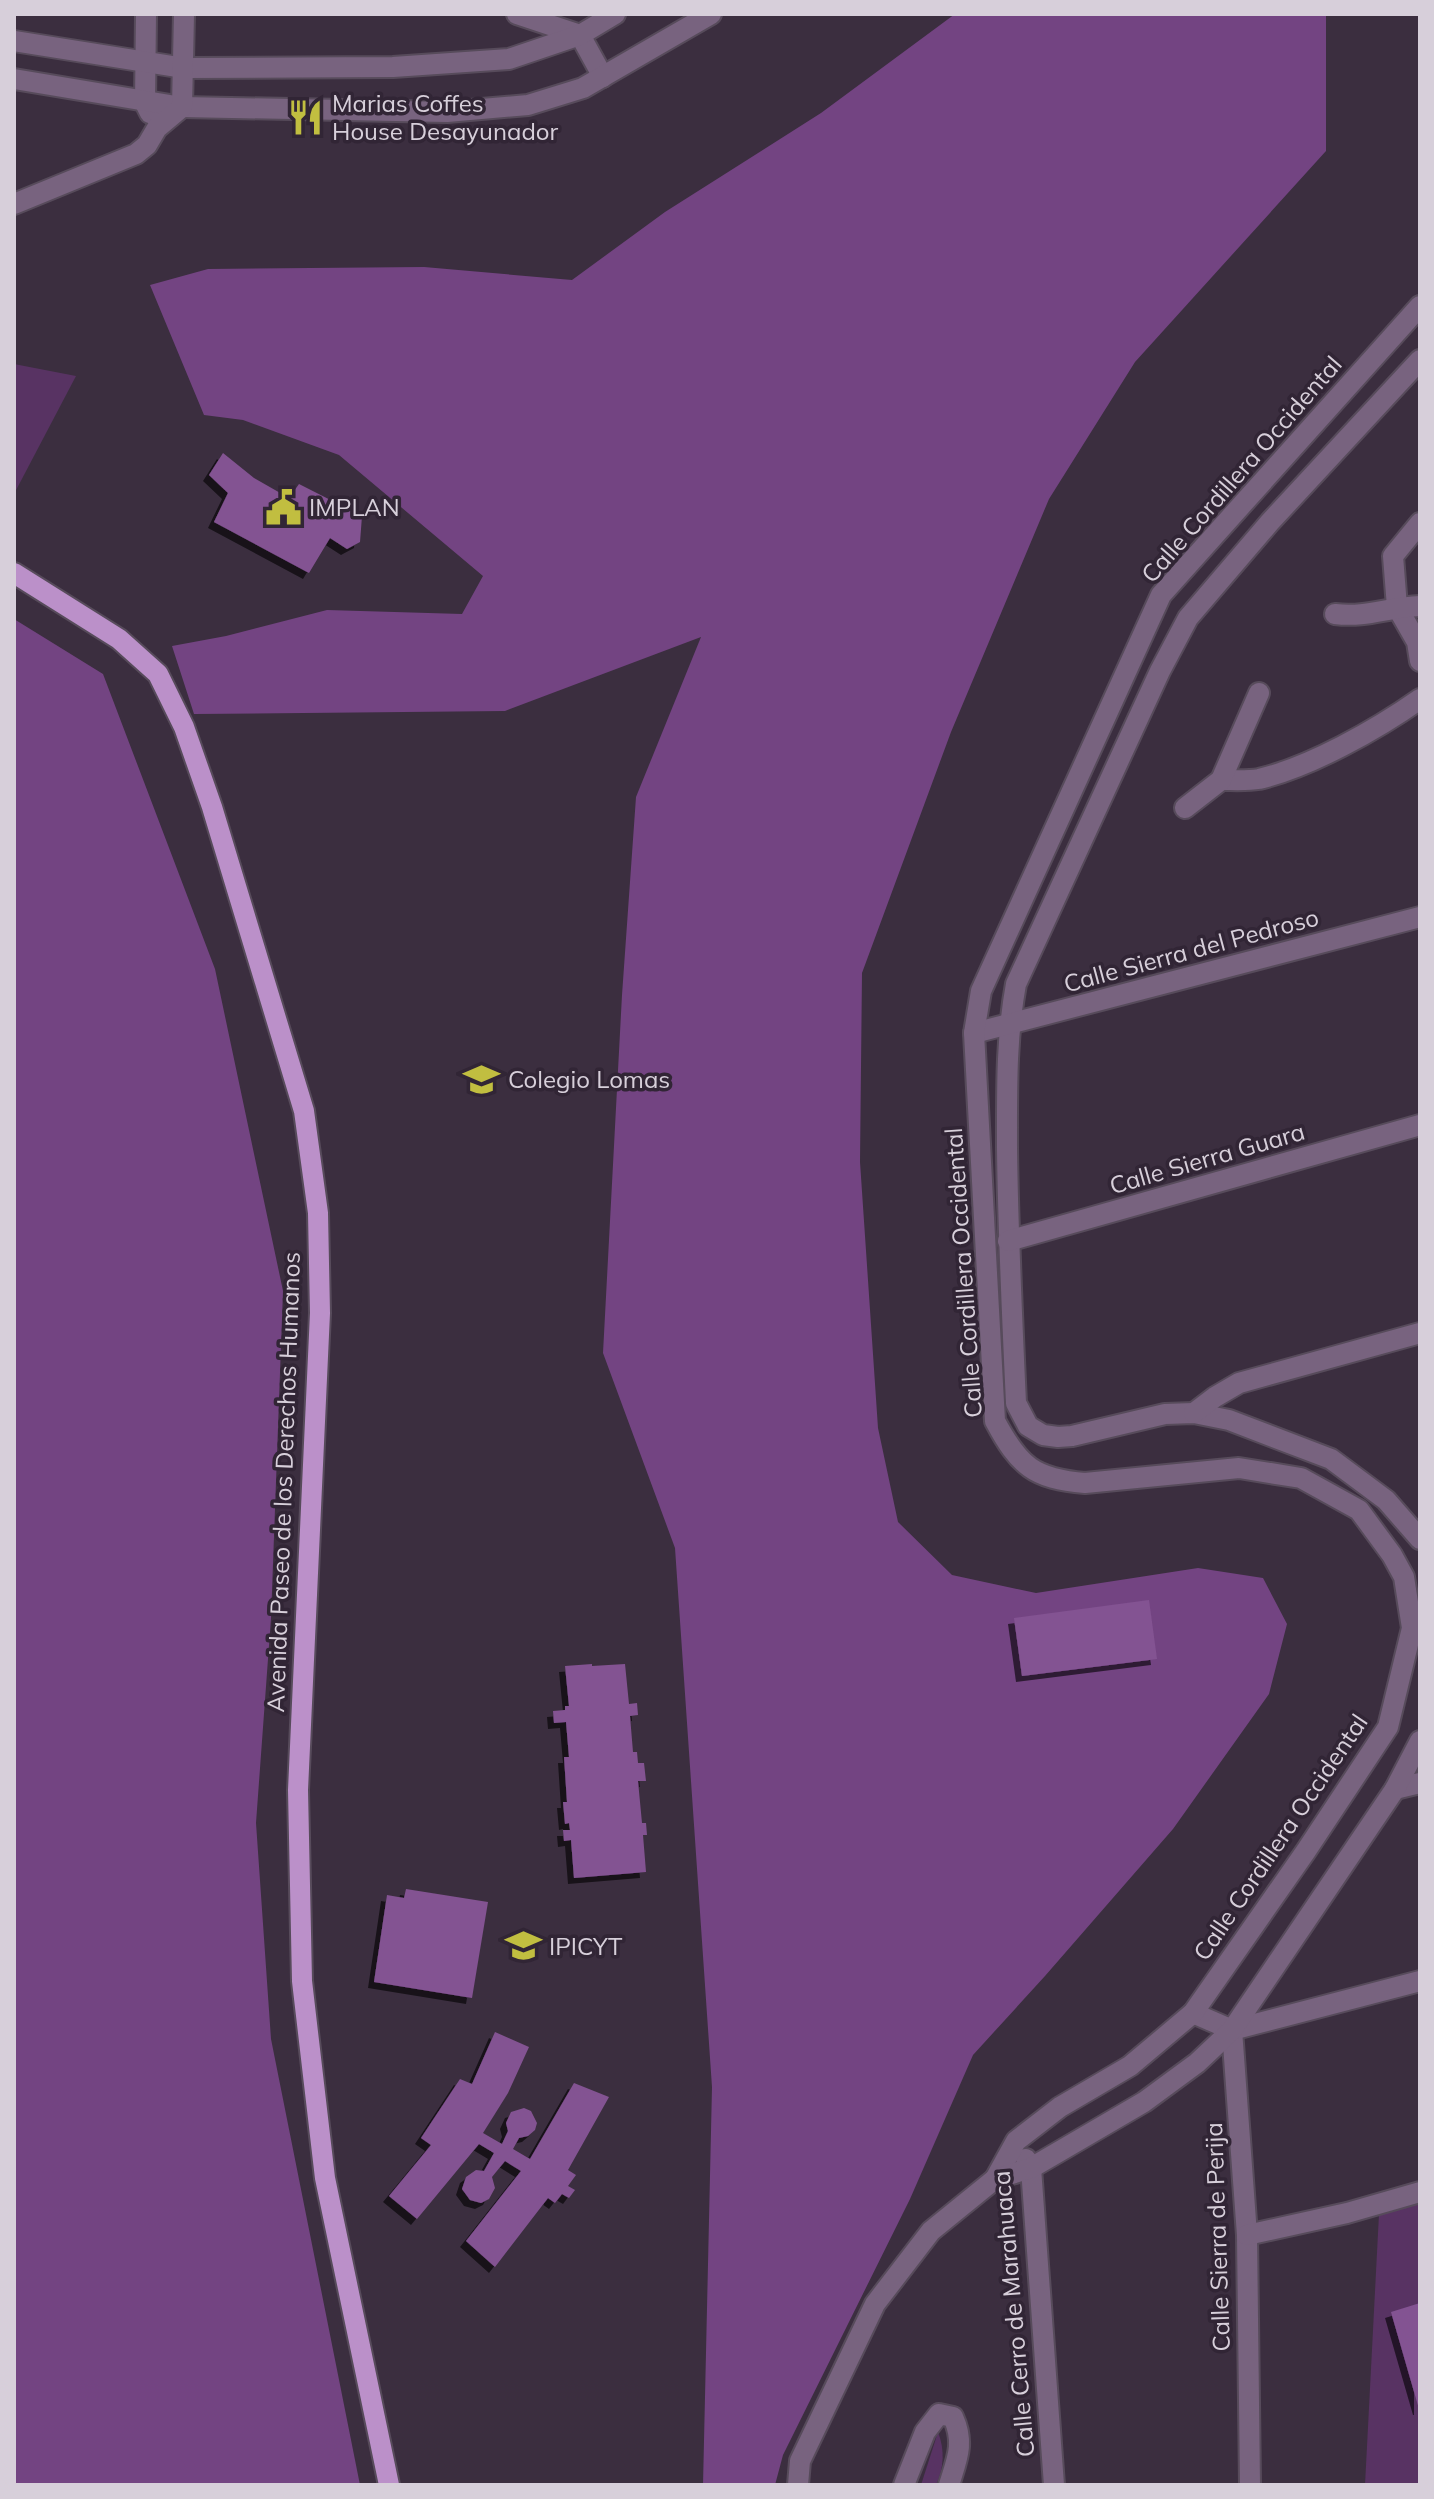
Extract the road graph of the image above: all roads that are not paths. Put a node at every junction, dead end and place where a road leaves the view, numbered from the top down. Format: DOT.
graph roads {
  1 [pos="146,14"];
  2 [pos="184,14"];
  3 [pos="517,14"];
  4 [pos="615,14"];
  5 [pos="711,14"];
  6 [pos="580,35"];
  7 [pos="14,41"];
  8 [pos="146,63"];
  9 [pos="184,68"];
  10 [pos="603,77"];
  11 [pos="14,79"];
  12 [pos="145,103"];
  13 [pos="182,107"];
  14 [pos="157,128"];
  15 [pos="14,204"];
  16 [pos="1420,306"];
  17 [pos="1420,360"];
  18 [pos="1420,523"];
  19 [pos="14,573"];
  20 [pos="1161,595"];
  21 [pos="1420,606"];
  22 [pos="1397,607"];
  23 [pos="1335,614"];
  24 [pos="1188,618"];
  25 [pos="1420,661"];
  26 [pos="1259,693"];
  27 [pos="1420,699"];
  28 [pos="1221,780"];
  29 [pos="1185,808"];
  30 [pos="1420,917"];
  31 [pos="1008,1025"];
  32 [pos="974,1033"];
  33 [pos="1420,1125"];
  34 [pos="1008,1241"];
  35 [pos="1420,1333"];
  36 [pos="1194,1413"];
  37 [pos="1420,1539"];
  38 [pos="1420,1546"];
  39 [pos="1392,1555"];
  40 [pos="1420,1741"];
  41 [pos="1420,1783"];
  42 [pos="1395,1789"];
  43 [pos="1420,1981"];
  44 [pos="1193,2013"];
  45 [pos="1232,2030"];
  46 [pos="1016,2141"];
  47 [pos="1031,2168"];
  48 [pos="995,2179"];
  49 [pos="1420,2192"];
  50 [pos="1247,2235"];
  51 [pos="389,2485"];
  52 [pos="798,2485"];
  53 [pos="904,2485"];
  54 [pos="949,2485"];
  55 [pos="1054,2485"];
  56 [pos="1250,2485"];
  1 -- 8 [label="street"];
  2 -- 9 [label="street"];
  3 -- 6 [label="street"];
  4 -- 6 [label="street"];
  5 -- 10 [label="street"];
  6 -- 9 [label="street"];
  6 -- 10 [label="street"];
  7 -- 8 [label="street"];
  8 -- 9 [label="street"];
  8 -- 12 [label="street"];
  9 -- 13 [label="street"];
  10 -- 13 [label="street"];
  11 -- 12 [label="street"];
  12 -- 13 [label="street"];
  12 -- 14 [label="street"];
  13 -- 14 [label="street"];
  14 -- 15 [label="street"];
  16 -- 20 [label="street, Calle Cordillera Occidental"];
  17 -- 24 [label="street, Calle Cordillera Occidental"];
  18 -- 22 [label="street"];
  19 -- 51 [label="main road, Avenida Paseo de los Derechos Humanos"];
  20 -- 24 [label="street"];
  20 -- 32 [label="street, Calle Cordillera Occidental"];
  21 -- 22 [label="street"];
  22 -- 23 [label="street"];
  22 -- 25 [label="street"];
  24 -- 31 [label="street, Calle Cordillera Occidental"];
  26 -- 28 [label="street"];
  27 -- 28 [label="street"];
  28 -- 29 [label="street"];
  30 -- 31 [label="street, Calle Sierra del Pedroso"];
  31 -- 32 [label="street, Calle Sierra del Pedroso"];
  31 -- 34 [label="street, Calle Cordillera Occidental"];
  32 -- 39 [label="street, Calle Cordillera Occidental"];
  33 -- 34 [label="street, Calle Sierra Guara"];
  34 -- 36 [label="street, Calle Cordillera Occidental"];
  35 -- 36 [label="street"];
  36 -- 37 [label="street, Calle Cordillera Occidental"];
  38 -- 39 [label="street"];
  39 -- 44 [label="street, Calle Cordillera Occidental"];
  40 -- 42 [label="street, Calle Cordillera Occidental"];
  41 -- 42 [label="street"];
  42 -- 45 [label="street, Calle Cordillera Occidental"];
  43 -- 45 [label="street"];
  44 -- 45 [label="street"];
  44 -- 46 [label="street, Calle Cordillera Occidental"];
  45 -- 47 [label="street, Calle Cordillera Occidental"];
  45 -- 50 [label="street, Calle Sierra de Perija"];
  46 -- 47 [label="street, Calle Cerro de Marahuaca"];
  46 -- 48 [label="street, Calle Cordillera Occidental"];
  47 -- 48 [label="street, Calle Cordillera Occidental"];
  47 -- 55 [label="street, Calle Cerro de Marahuaca"];
  48 -- 52 [label="street, Calle Cordillera Occidental"];
  49 -- 50 [label="street"];
  50 -- 56 [label="street, Calle Sierra de Perija"];
  53 -- 54 [label="street"];
}
